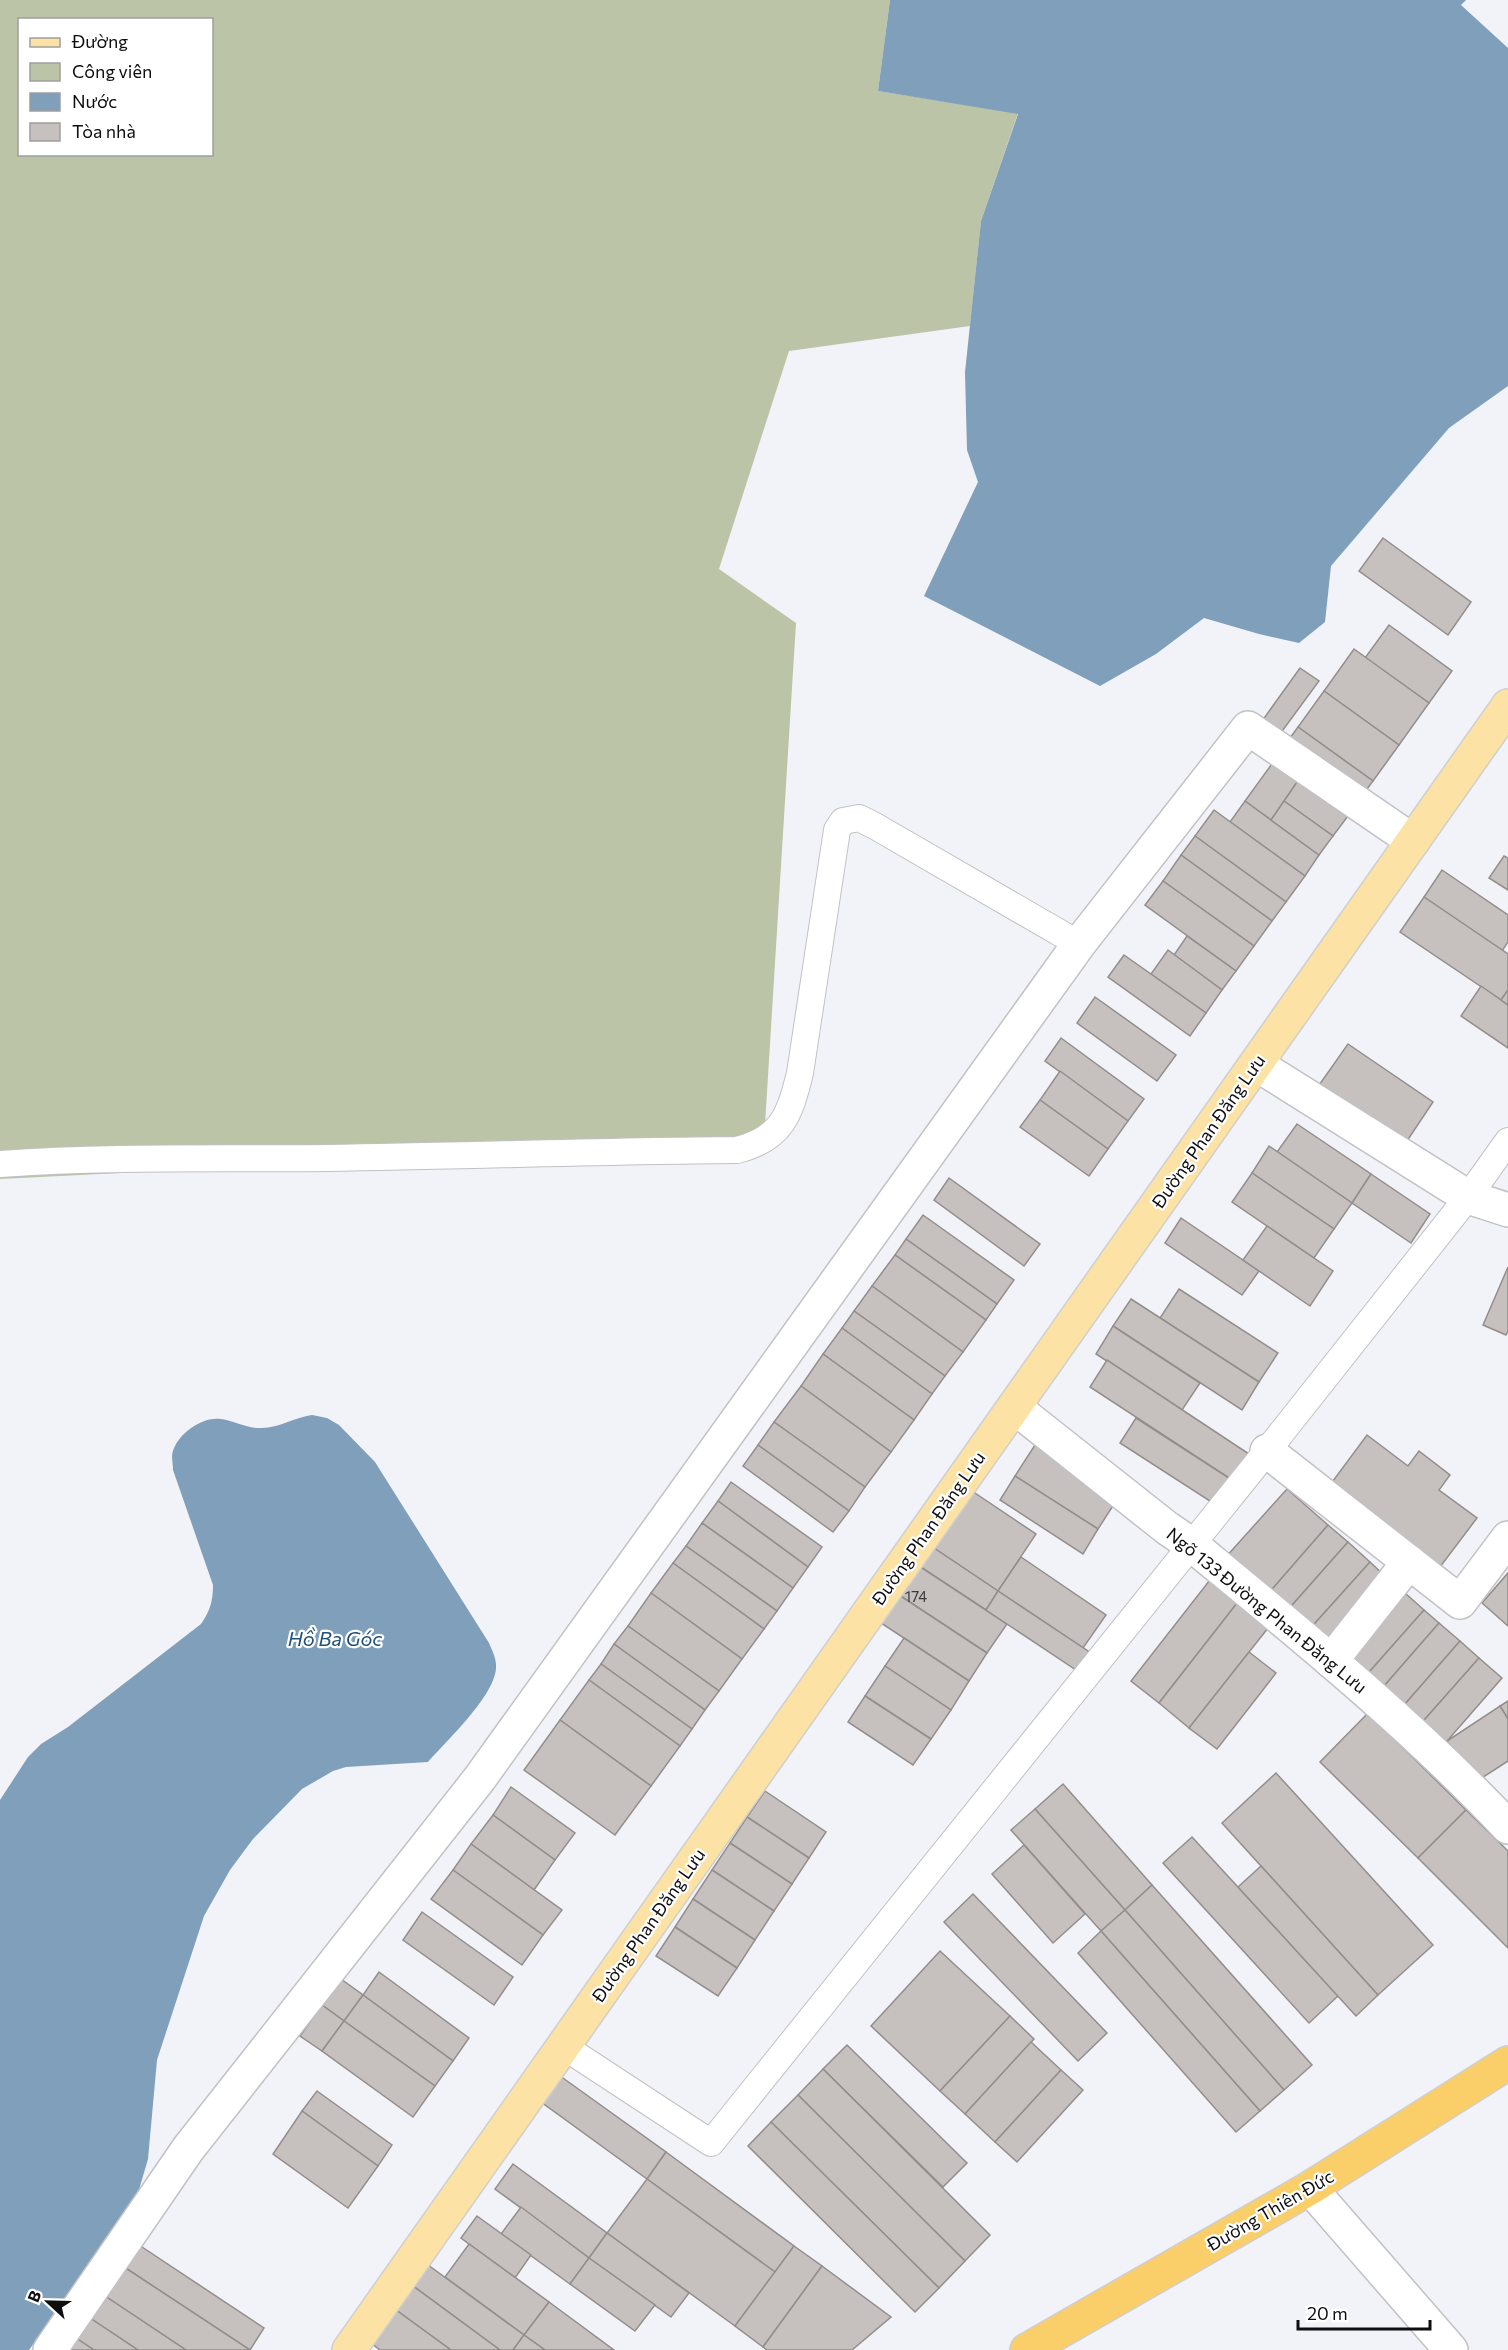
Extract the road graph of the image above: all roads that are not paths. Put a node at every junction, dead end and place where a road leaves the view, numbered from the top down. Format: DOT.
graph roads {
  1 [pos="1508,706"];
  2 [pos="1413,841"];
  3 [pos="1079,945"];
  4 [pos="1256,1064"];
  5 [pos="1508,1141"];
  6 [pos="0,1164"];
  7 [pos="1468,1197"];
  8 [pos="1508,1210"];
  9 [pos="1014,1407"];
  10 [pos="1267,1451"];
  11 [pos="1508,1538"];
  12 [pos="1192,1545"];
  13 [pos="1409,1562"];
  14 [pos="1331,1661"];
  15 [pos="1508,1827"];
  16 [pos="563,2046"];
  17 [pos="1508,2063"];
  18 [pos="1310,2188"];
  19 [pos="50,2350"];
  20 [pos="349,2350"];
  21 [pos="1027,2350"];
  22 [pos="1451,2350"];
  1 -- 2 [label="main road, Đường Phan Đăng Lưu"];
  2 -- 3 [label="street"];
  2 -- 4 [label="main road, Đường Phan Đăng Lưu"];
  3 -- 6 [label="lane"];
  3 -- 19 [label="street"];
  4 -- 7 [label="street"];
  4 -- 9 [label="main road, Đường Phan Đăng Lưu"];
  5 -- 7 [label="lane"];
  7 -- 8 [label="street"];
  7 -- 10 [label="lane"];
  9 -- 12 [label="street, Ngõ 133 Đường Phan Đăng Lưu"];
  9 -- 16 [label="main road, Đường Phan Đăng Lưu"];
  10 -- 12 [label="lane"];
  10 -- 13 [label="street"];
  11 -- 13 [label="street"];
  12 -- 14 [label="street, Ngõ 133 Đường Phan Đăng Lưu"];
  12 -- 16 [label="lane"];
  13 -- 14 [label="street"];
  14 -- 15 [label="street, Ngõ 133 Đường Phan Đăng Lưu"];
  16 -- 20 [label="main road, Đường Phan Đăng Lưu"];
  17 -- 18 [label="highway, Đường Thiên Đức"];
  18 -- 21 [label="highway, Đường Thiên Đức"];
  18 -- 22 [label="street"];
}
